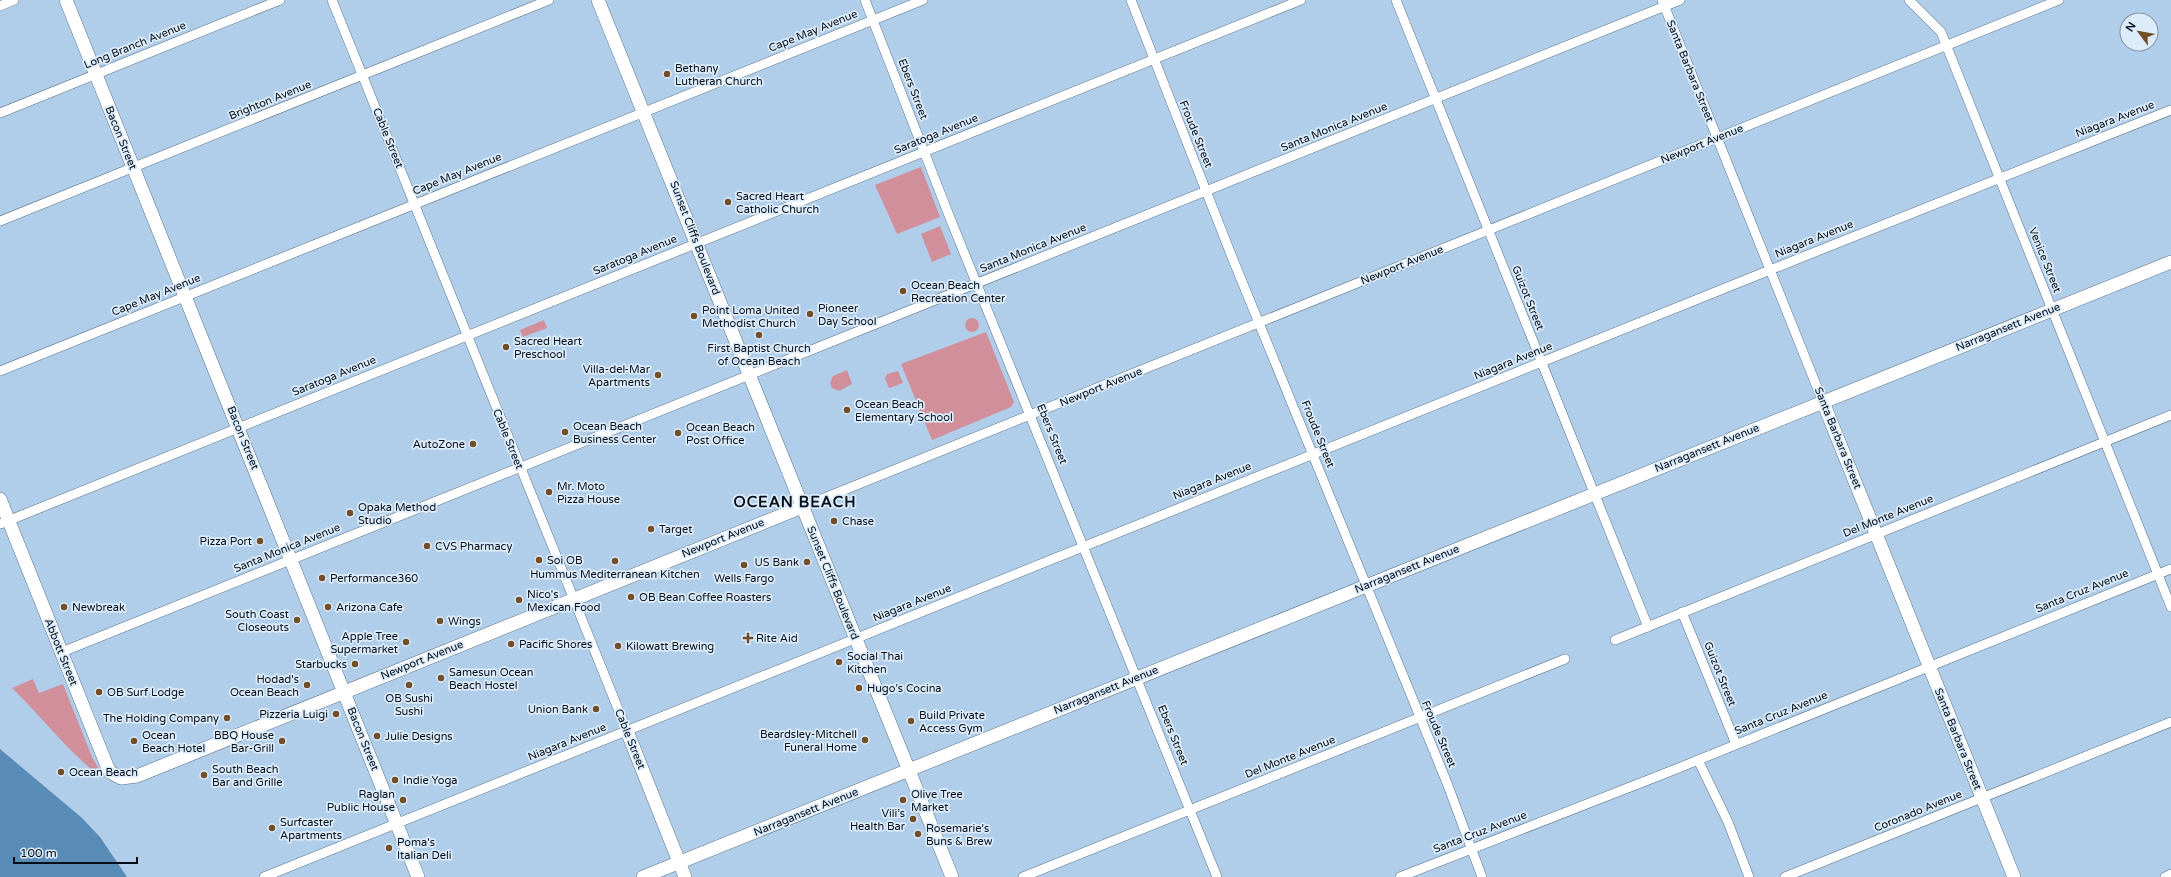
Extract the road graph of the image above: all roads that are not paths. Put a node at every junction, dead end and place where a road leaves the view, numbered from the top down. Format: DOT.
graph roads {
  1 [pos="14,0"];
  2 [pos="66,0"];
  3 [pos="280,0"];
  4 [pos="332,0"];
  5 [pos="549,0"];
  6 [pos="598,0"];
  7 [pos="865,0"];
  8 [pos="923,0"];
  9 [pos="1131,0"];
  10 [pos="1301,0"];
  11 [pos="1396,0"];
  12 [pos="1680,0"];
  13 [pos="1909,0"];
  14 [pos="2059,0"];
  15 [pos="1663,3"];
  16 [pos="0,6"];
  17 [pos="873,19"];
  18 [pos="1946,46"];
  19 [pos="1153,60"];
  20 [pos="96,74"];
  21 [pos="362,76"];
  22 [pos="1435,99"];
  23 [pos="2171,110"];
  24 [pos="644,111"];
  25 [pos="0,113"];
  26 [pos="1716,138"];
  27 [pos="924,151"];
  28 [pos="134,168"];
  29 [pos="1999,178"];
  30 [pos="1206,191"];
  31 [pos="415,204"];
  32 [pos="0,221"];
  33 [pos="1488,231"];
  34 [pos="697,244"];
  35 [pos="2171,262"];
  36 [pos="1770,270"];
  37 [pos="977,283"];
  38 [pos="185,296"];
  39 [pos="2052,309"];
  40 [pos="1260,322"];
  41 [pos="467,336"];
  42 [pos="1541,363"];
  43 [pos="0,371"];
  44 [pos="749,375"];
  45 [pos="1823,402"];
  46 [pos="1031,415"];
  47 [pos="2171,415"];
  48 [pos="238,428"];
  49 [pos="2104,443"];
  50 [pos="1313,453"];
  51 [pos="520,468"];
  52 [pos="1594,493"];
  53 [pos="0,499"];
  54 [pos="802,507"];
  55 [pos="4,522"];
  56 [pos="1876,534"];
  57 [pos="1083,547"];
  58 [pos="291,560"];
  59 [pos="2171,569"];
  60 [pos="2158,574"];
  61 [pos="1365,586"];
  62 [pos="574,599"];
  63 [pos="2171,607"];
  64 [pos="1682,612"];
  65 [pos="1648,627"];
  66 [pos="855,639"];
  67 [pos="1615,640"];
  68 [pos="62,652"];
  69 [pos="1565,659"];
  70 [pos="1928,666"];
  71 [pos="1136,678"];
  72 [pos="344,691"];
  73 [pos="1419,718"];
  74 [pos="2171,722"];
  75 [pos="627,731"];
  76 [pos="1736,744"];
  77 [pos="1698,760"];
  78 [pos="908,771"];
  79 [pos="143,773"];
  80 [pos="1982,798"];
  81 [pos="1190,810"];
  82 [pos="397,824"];
  83 [pos="1471,848"];
  84 [pos="679,862"];
  85 [pos="2171,874"];
  86 [pos="264,877"];
  87 [pos="418,877"];
  88 [pos="643,877"];
  89 [pos="685,877"];
  90 [pos="952,877"];
  91 [pos="1023,877"];
  92 [pos="1217,877"];
  93 [pos="1400,877"];
  94 [pos="1482,877"];
  95 [pos="1749,877"];
  96 [pos="1785,877"];
  97 [pos="2014,877"];
  98 [pos="2165,877"];
  1 -- 16 [label="street"];
  2 -- 20 [label="street, Bacon Street"];
  3 -- 20 [label="street, Long Branch Avenue"];
  4 -- 21 [label="street, Cable Street"];
  5 -- 21 [label="street, Brighton Avenue"];
  6 -- 24 [label="street, Sunset Cliffs Boulevard"];
  7 -- 17 [label="street, Ebers Street"];
  8 -- 17 [label="street, Cape May Avenue"];
  9 -- 19 [label="street, Froude Street"];
  10 -- 19 [label="street, Saratoga Avenue"];
  11 -- 22 [label="street, Guizot Street"];
  12 -- 15 [label="street, Santa Monica Avenue"];
  13 -- 18 [label="street, Venice Street"];
  14 -- 18 [label="street, Newport Avenue"];
  15 -- 22 [label="street, Santa Monica Avenue"];
  15 -- 26 [label="street, Santa Barbara Street"];
  17 -- 24 [label="street, Cape May Avenue"];
  17 -- 27 [label="street, Ebers Street"];
  18 -- 26 [label="street, Newport Avenue"];
  18 -- 29 [label="street, Venice Street"];
  19 -- 27 [label="street, Saratoga Avenue"];
  19 -- 30 [label="street, Froude Street"];
  20 -- 25 [label="street, Long Branch Avenue"];
  20 -- 28 [label="street, Bacon Street"];
  21 -- 28 [label="street, Brighton Avenue"];
  21 -- 31 [label="street, Cable Street"];
  22 -- 30 [label="street, Santa Monica Avenue"];
  22 -- 33 [label="street, Guizot Street"];
  23 -- 29 [label="street, Niagara Avenue"];
  24 -- 31 [label="street, Cape May Avenue"];
  24 -- 34 [label="street, Sunset Cliffs Boulevard"];
  26 -- 33 [label="street, Newport Avenue"];
  26 -- 36 [label="street, Santa Barbara Street"];
  27 -- 34 [label="street, Saratoga Avenue"];
  27 -- 37 [label="street, Ebers Street"];
  28 -- 32 [label="street, Brighton Avenue"];
  28 -- 38 [label="street, Bacon Street"];
  29 -- 36 [label="street, Niagara Avenue"];
  29 -- 39 [label="street, Venice Street"];
  30 -- 37 [label="street, Santa Monica Avenue"];
  30 -- 40 [label="street, Froude Street"];
  31 -- 38 [label="street, Cape May Avenue"];
  31 -- 41 [label="street, Cable Street"];
  33 -- 40 [label="street, Newport Avenue"];
  33 -- 42 [label="street, Guizot Street"];
  34 -- 41 [label="street, Saratoga Avenue"];
  34 -- 44 [label="street, Sunset Cliffs Boulevard"];
  35 -- 39 [label="street, Narragansett Avenue"];
  36 -- 42 [label="street, Niagara Avenue"];
  36 -- 45 [label="street, Santa Barbara Street"];
  37 -- 44 [label="street, Santa Monica Avenue"];
  37 -- 46 [label="street, Ebers Street"];
  38 -- 43 [label="street, Cape May Avenue"];
  38 -- 48 [label="street, Bacon Street"];
  39 -- 45 [label="street, Narragansett Avenue"];
  39 -- 49 [label="street, Venice Street"];
  40 -- 46 [label="street, Newport Avenue"];
  40 -- 50 [label="street, Froude Street"];
  41 -- 48 [label="street, Saratoga Avenue"];
  41 -- 51 [label="street, Cable Street"];
  42 -- 50 [label="street, Niagara Avenue"];
  42 -- 52 [label="street, Guizot Street"];
  44 -- 51 [label="street, Santa Monica Avenue"];
  44 -- 54 [label="street, Sunset Cliffs Boulevard"];
  45 -- 52 [label="street, Narragansett Avenue"];
  45 -- 56 [label="street, Santa Barbara Street"];
  46 -- 54 [label="street, Newport Avenue"];
  46 -- 57 [label="street, Ebers Street"];
  47 -- 49 [label="street, Del Monte Avenue"];
  48 -- 55 [label="street, Saratoga Avenue"];
  48 -- 58 [label="street, Bacon Street"];
  49 -- 56 [label="street, Del Monte Avenue"];
  49 -- 60 [label="street, Venice Street"];
  50 -- 57 [label="street, Niagara Avenue"];
  50 -- 61 [label="street, Froude Street"];
  51 -- 58 [label="street, Santa Monica Avenue"];
  51 -- 62 [label="street, Cable Street"];
  52 -- 61 [label="street, Narragansett Avenue"];
  52 -- 65 [label="street, Guizot Street"];
  53 -- 55 [label="street, Abbott Street"];
  54 -- 62 [label="street, Newport Avenue"];
  54 -- 66 [label="street, Sunset Cliffs Boulevard"];
  55 -- 68 [label="street, Abbott Street"];
  56 -- 64 [label="street, Del Monte Avenue"];
  56 -- 70 [label="street, Santa Barbara Street"];
  57 -- 66 [label="street, Niagara Avenue"];
  57 -- 71 [label="street, Ebers Street"];
  58 -- 68 [label="street, Santa Monica Avenue"];
  58 -- 72 [label="street, Bacon Street"];
  59 -- 60 [label="street, Santa Cruz Avenue"];
  60 -- 63 [label="street, Venice Street"];
  60 -- 70 [label="street, Santa Cruz Avenue"];
  61 -- 71 [label="street, Narragansett Avenue"];
  61 -- 73 [label="street, Froude Street"];
  62 -- 72 [label="street, Newport Avenue"];
  62 -- 75 [label="street, Cable Street"];
  64 -- 65 [label="street, Del Monte Avenue"];
  64 -- 76 [label="street, Guizot Street"];
  65 -- 67 [label="street, Del Monte Avenue"];
  66 -- 75 [label="street, Niagara Avenue"];
  66 -- 78 [label="street, Sunset Cliffs Boulevard"];
  68 -- 79 [label="street, Abbott Street"];
  69 -- 73 [label="street, Del Monte Avenue"];
  70 -- 76 [label="street, Santa Cruz Avenue"];
  70 -- 80 [label="street, Santa Barbara Street"];
  71 -- 78 [label="street, Narragansett Avenue"];
  71 -- 81 [label="street, Ebers Street"];
  72 -- 79 [label="street, Newport Avenue"];
  72 -- 82 [label="street, Bacon Street"];
  73 -- 81 [label="street, Del Monte Avenue"];
  73 -- 83 [label="street, Froude Street"];
  74 -- 80 [label="street, Coronado Avenue"];
  75 -- 82 [label="street, Niagara Avenue"];
  75 -- 84 [label="street, Cable Street"];
  76 -- 77 [label="street, Santa Cruz Avenue"];
  77 -- 83 [label="street, Santa Cruz Avenue"];
  77 -- 95 [label="street"];
  78 -- 84 [label="street, Narragansett Avenue"];
  78 -- 90 [label="street, Sunset Cliffs Boulevard"];
  80 -- 96 [label="street, Coronado Avenue"];
  80 -- 97 [label="street, Santa Barbara Street"];
  81 -- 91 [label="street, Del Monte Avenue"];
  81 -- 92 [label="street, Ebers Street"];
  82 -- 86 [label="street, Niagara Avenue"];
  82 -- 87 [label="street, Bacon Street"];
  83 -- 93 [label="street, Santa Cruz Avenue"];
  83 -- 94 [label="street, Froude Street"];
  84 -- 88 [label="street, Narragansett Avenue"];
  84 -- 89 [label="street, Cable Street"];
  85 -- 98 [label="street"];
}
